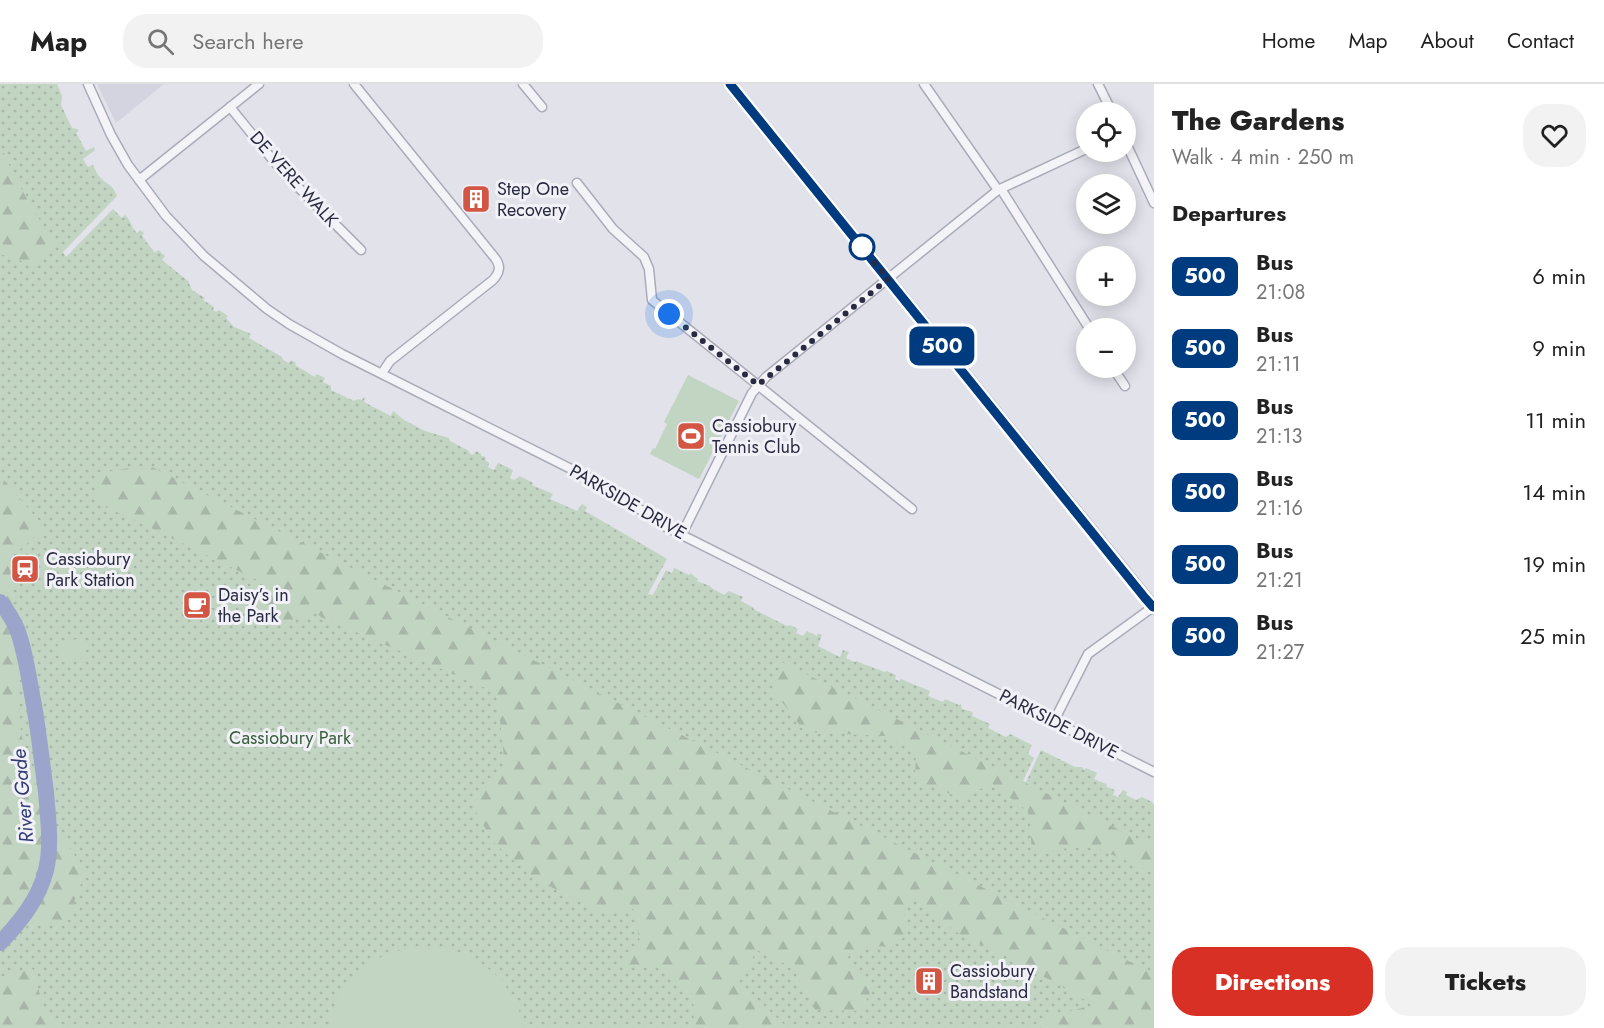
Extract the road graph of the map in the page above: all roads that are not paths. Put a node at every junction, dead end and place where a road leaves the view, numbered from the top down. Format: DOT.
graph roads {
  1 [pos="88,84"];
  2 [pos="259,84"];
  3 [pos="354,84"];
  4 [pos="523,84"];
  5 [pos="730,84"];
  6 [pos="924,84"];
  7 [pos="1098,84"];
  8 [pos="1107,102"];
  9 [pos="230,107"];
  10 [pos="542,107"];
  11 [pos="1076,154"];
  12 [pos="1135,162"];
  13 [pos="139,180"];
  14 [pos="577,183"];
  15 [pos="999,190"];
  16 [pos="1154,203"];
  17 [pos="361,250"];
  18 [pos="888,279"];
  19 [pos="1082,318"];
  20 [pos="382,373"];
  21 [pos="1120,378"];
  22 [pos="758,385"];
  23 [pos="1125,386"];
  24 [pos="912,509"];
  25 [pos="682,534"];
  26 [pos="1154,607"];
  27 [pos="1054,722"];
  28 [pos="1154,772"];
  1 -- 13 [label="street, PARKSIDE DRIVE"];
  2 -- 9 [label="street"];
  3 -- 20 [label="street"];
  4 -- 10 [label="street"];
  5 -- 18 [label="street"];
  6 -- 15 [label="street"];
  7 -- 8 [label="street"];
  9 -- 13 [label="street"];
  9 -- 17 [label="street, DE VERE WALK"];
  11 -- 15 [label="street"];
  12 -- 16 [label="street"];
  13 -- 20 [label="street, PARKSIDE DRIVE"];
  14 -- 22 [label="street"];
  15 -- 18 [label="street"];
  15 -- 19 [label="street"];
  18 -- 22 [label="street"];
  18 -- 26 [label="street"];
  20 -- 25 [label="street, PARKSIDE DRIVE"];
  21 -- 23 [label="street"];
  22 -- 24 [label="street"];
  22 -- 25 [label="street"];
  25 -- 27 [label="street, PARKSIDE DRIVE"];
  26 -- 27 [label="street"];
  27 -- 28 [label="street, PARKSIDE DRIVE"];
}
